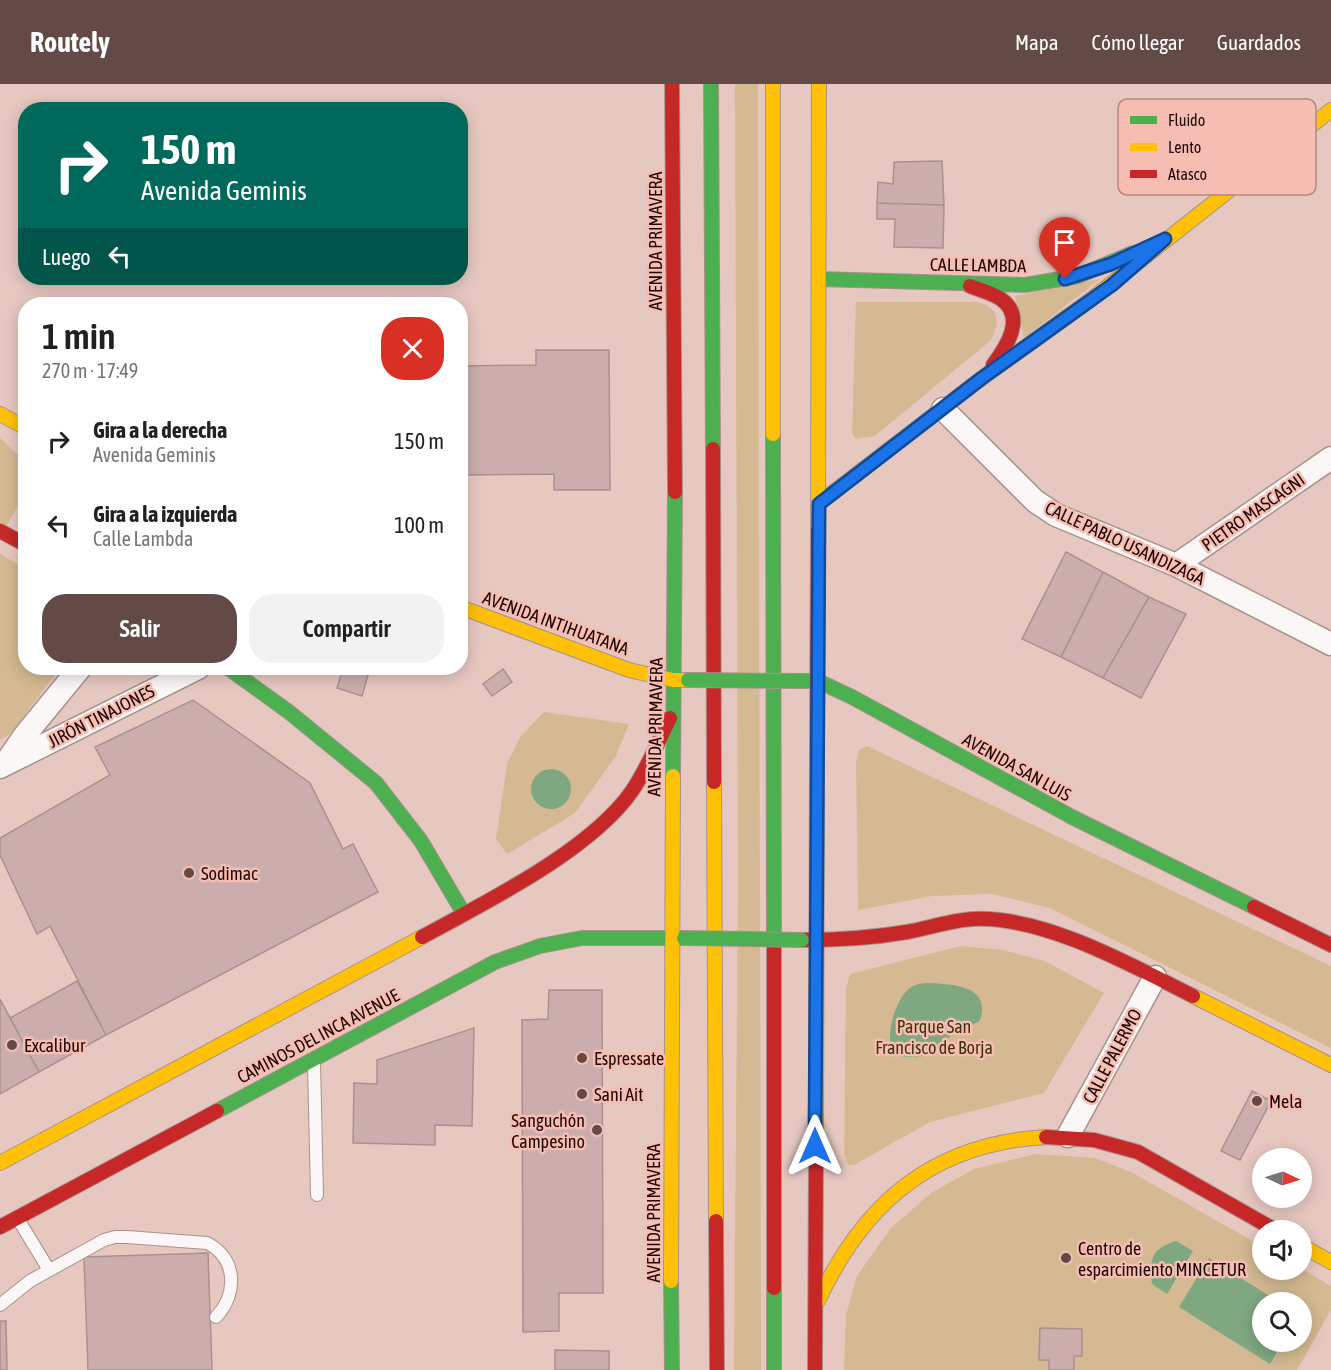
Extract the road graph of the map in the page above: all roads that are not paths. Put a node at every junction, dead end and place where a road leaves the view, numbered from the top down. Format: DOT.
graph roads {
  1 [pos="672,84"];
  2 [pos="711,84"];
  3 [pos="774,84"];
  4 [pos="819,84"];
  5 [pos="1331,111"];
  6 [pos="1316,123"];
  7 [pos="1222,195"];
  8 [pos="1165,239"];
  9 [pos="819,279"];
  10 [pos="962,283"];
  11 [pos="982,378"];
  12 [pos="943,409"];
  13 [pos="0,414"];
  14 [pos="18,424"];
  15 [pos="1331,458"];
  16 [pos="819,504"];
  17 [pos="0,531"];
  18 [pos="18,541"];
  19 [pos="1176,565"];
  20 [pos="468,610"];
  21 [pos="1331,644"];
  22 [pos="74,675"];
  23 [pos="184,675"];
  24 [pos="238,675"];
  25 [pos="674,680"];
  26 [pos="818,681"];
  27 [pos="674,711"];
  28 [pos="2,766"];
  29 [pos="464,914"];
  30 [pos="677,937"];
  31 [pos="809,940"];
  32 [pos="1331,945"];
  33 [pos="1155,977"];
  34 [pos="314,1059"];
  35 [pos="1331,1065"];
  36 [pos="1068,1136"];
  37 [pos="0,1163"];
  38 [pos="317,1195"];
  39 [pos="17,1218"];
  40 [pos="1258,1220"];
  41 [pos="0,1227"];
  42 [pos="1312,1252"];
  43 [pos="1331,1262"];
  44 [pos="49,1270"];
  45 [pos="0,1305"];
  46 [pos="815,1308"];
  47 [pos="216,1317"];
  48 [pos="672,1370"];
  49 [pos="717,1370"];
  50 [pos="774,1370"];
  51 [pos="815,1370"];
  1 -- 25 [label="main road, AVENIDA PRIMAVERA"];
  2 -- 49 [label="main road"];
  3 -- 50 [label="main road"];
  4 -- 9 [label="main road"];
  5 -- 6 [label="main road"];
  7 -- 8 [label="main road"];
  8 -- 10 [label="main road, CALLE LAMBDA"];
  8 -- 11 [label="main road"];
  9 -- 10 [label="main road, CALLE LAMBDA"];
  9 -- 16 [label="main road"];
  10 -- 11 [label="main road"];
  11 -- 12 [label="main road"];
  12 -- 16 [label="main road"];
  12 -- 19 [label="street, CALLE PABLO USANDIZAGA"];
  13 -- 14 [label="main road"];
  15 -- 19 [label="street, PIETRO MASCAGNI"];
  16 -- 26 [label="main road"];
  17 -- 18 [label="main road"];
  19 -- 21 [label="street, CALLE PABLO USANDIZAGA"];
  20 -- 25 [label="main road, AVENIDA INTIHUATANA"];
  22 -- 28 [label="street, JIRÓN TINAJONES"];
  23 -- 28 [label="street, JIRÓN TINAJONES"];
  24 -- 29 [label="main road"];
  25 -- 26 [label="main road, AVENIDA SAN LUIS, bridge"];
  25 -- 27 [label="main road, AVENIDA PRIMAVERA"];
  26 -- 31 [label="main road"];
  26 -- 32 [label="main road, AVENIDA SAN LUIS"];
  27 -- 29 [label="main road"];
  27 -- 30 [label="main road, AVENIDA PRIMAVERA"];
  29 -- 37 [label="main road"];
  30 -- 31 [label="main road, bridge"];
  30 -- 34 [label="main road, CAMINOS DEL INCA AVENUE"];
  30 -- 48 [label="main road, AVENIDA PRIMAVERA"];
  31 -- 33 [label="main road"];
  31 -- 46 [label="main road"];
  33 -- 35 [label="main road"];
  33 -- 36 [label="street, CALLE PALERMO"];
  34 -- 38 [label="lane"];
  34 -- 39 [label="main road, CAMINOS DEL INCA AVENUE"];
  36 -- 40 [label="main road"];
  36 -- 46 [label="main road"];
  39 -- 41 [label="main road, CAMINOS DEL INCA AVENUE"];
  39 -- 44 [label="lane"];
  42 -- 43 [label="main road"];
  44 -- 45 [label="lane"];
  44 -- 47 [label="lane"];
  46 -- 51 [label="main road"];
}
